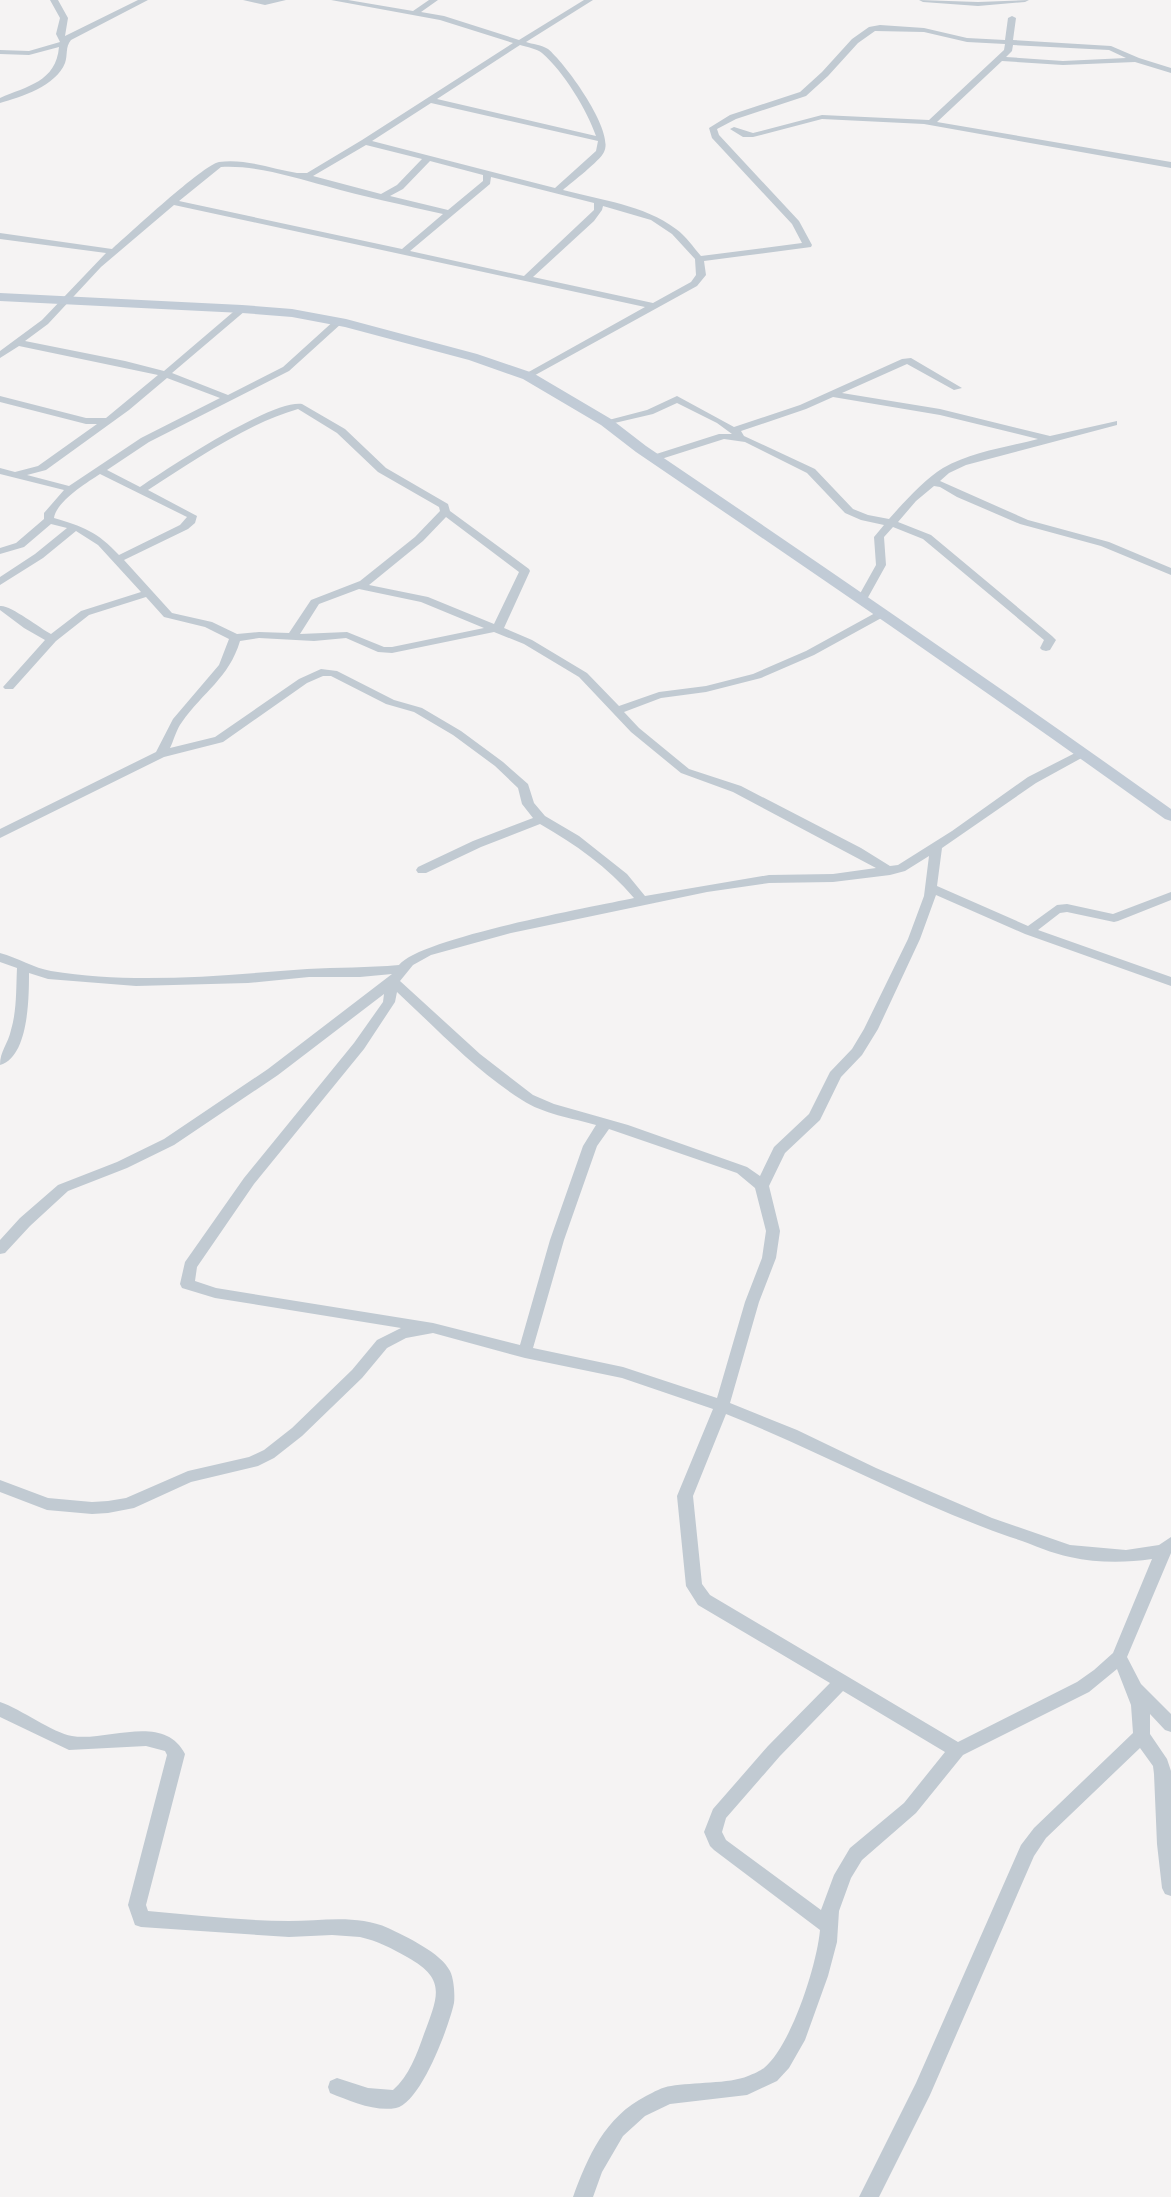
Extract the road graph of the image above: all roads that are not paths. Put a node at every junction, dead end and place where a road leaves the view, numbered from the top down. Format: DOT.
graph roads {
  1 [pos="54,0"];
  2 [pos="144,0"];
  3 [pos="247,0"];
  4 [pos="282,0"];
  5 [pos="335,0"];
  6 [pos="434,0"];
  7 [pos="589,0"];
  8 [pos="923,0"];
  9 [pos="1025,0"];
  10 [pos="415,12"];
  11 [pos="1012,18"];
  12 [pos="520,42"];
  13 [pos="64,43"];
  14 [pos="1011,43"];
  15 [pos="0,52"];
  16 [pos="1002,59"];
  17 [pos="1136,60"];
  18 [pos="1171,71"];
  19 [pos="429,100"];
  20 [pos="0,101"];
  21 [pos="931,123"];
  22 [pos="734,129"];
  23 [pos="602,140"];
  24 [pos="365,142"];
  25 [pos="427,159"];
  26 [pos="1171,165"];
  27 [pos="303,176"];
  28 [pos="487,178"];
  29 [pos="558,190"];
  30 [pos="382,197"];
  31 [pos="599,201"];
  32 [pos="171,202"];
  33 [pos="449,213"];
  34 [pos="0,236"];
  35 [pos="80,247"];
  36 [pos="405,251"];
  37 [pos="115,252"];
  38 [pos="699,259"];
  39 [pos="99,265"];
  40 [pos="526,279"];
  41 [pos="0,297"];
  42 [pos="63,301"];
  43 [pos="653,306"];
  44 [pos="242,309"];
  45 [pos="339,321"];
  46 [pos="19,343"];
  47 [pos="0,355"];
  48 [pos="167,374"];
  49 [pos="528,376"];
  50 [pos="957,388"];
  51 [pos="831,394"];
  52 [pos="227,398"];
  53 [pos="0,399"];
  54 [pos="107,421"];
  55 [pos="606,422"];
  56 [pos="1114,423"];
  57 [pos="734,430"];
  58 [pos="745,438"];
  59 [pos="1050,439"];
  60 [pos="654,458"];
  61 [pos="42,468"];
  62 [pos="0,471"];
  63 [pos="101,471"];
  64 [pos="15,475"];
  65 [pos="38,481"];
  66 [pos="932,483"];
  67 [pos="71,489"];
  68 [pos="142,490"];
  69 [pos="445,512"];
  70 [pos="49,520"];
  71 [pos="891,524"];
  72 [pos="74,527"];
  73 [pos="0,551"];
  74 [pos="116,560"];
  75 [pos="1171,572"];
  76 [pos="0,582"];
  77 [pos="360,586"];
  78 [pos="148,593"];
  79 [pos="862,599"];
  80 [pos="4,608"];
  81 [pos="881,614"];
  82 [pos="498,628"];
  83 [pos="293,636"];
  84 [pos="235,638"];
  85 [pos="52,639"];
  86 [pos="1046,648"];
  87 [pos="9,687"];
  88 [pos="617,711"];
  89 [pos="1083,753"];
  90 [pos="160,754"];
  91 [pos="1171,816"];
  92 [pos="541,819"];
  93 [pos="0,834"];
  94 [pos="936,848"];
  95 [pos="422,870"];
  96 [pos="890,872"];
  97 [pos="933,888"];
  98 [pos="1171,896"];
  99 [pos="642,900"];
  100 [pos="1029,931"];
  101 [pos="0,957"];
  102 [pos="23,965"];
  103 [pos="396,975"];
  104 [pos="1171,982"];
  105 [pos="0,1061"];
  106 [pos="606,1123"];
  107 [pos="762,1186"];
  108 [pos="0,1249"];
  109 [pos="373,1317"];
  110 [pos="433,1328"];
  111 [pos="382,1344"];
  112 [pos="525,1352"];
  113 [pos="722,1406"];
  114 [pos="0,1486"];
  115 [pos="1167,1547"];
  116 [pos="1119,1658"];
  117 [pos="841,1681"];
  118 [pos="1138,1690"];
  119 [pos="0,1709"];
  120 [pos="1171,1725"];
  121 [pos="1141,1736"];
  122 [pos="957,1750"];
  123 [pos="1171,1888"];
  124 [pos="827,1925"];
  125 [pos="337,2087"];
  126 [pos="583,2197"];
  127 [pos="869,2197"];
  1 -- 13 [label="street"];
  2 -- 13 [label="street"];
  3 -- 4 [label="street"];
  5 -- 10 [label="street"];
  6 -- 10 [label="street"];
  7 -- 12 [label="street"];
  8 -- 9 [label="street"];
  10 -- 12 [label="street"];
  11 -- 14 [label="street"];
  12 -- 19 [label="street"];
  12 -- 23 [label="street"];
  13 -- 15 [label="street"];
  13 -- 20 [label="street"];
  14 -- 16 [label="street"];
  14 -- 17 [label="street"];
  14 -- 38 [label="street"];
  16 -- 17 [label="street"];
  16 -- 21 [label="street"];
  17 -- 18 [label="street"];
  19 -- 23 [label="street"];
  19 -- 24 [label="street"];
  21 -- 22 [label="street"];
  21 -- 26 [label="street"];
  23 -- 29 [label="street"];
  24 -- 25 [label="street"];
  24 -- 27 [label="street"];
  25 -- 28 [label="street"];
  25 -- 30 [label="street"];
  27 -- 30 [label="street"];
  27 -- 32 [label="street"];
  28 -- 29 [label="street"];
  28 -- 33 [label="street"];
  29 -- 31 [label="street"];
  30 -- 33 [label="street"];
  31 -- 38 [label="street"];
  31 -- 40 [label="street"];
  32 -- 36 [label="street"];
  32 -- 37 [label="street"];
  33 -- 36 [label="street"];
  34 -- 35 [label="street"];
  35 -- 37 [label="street"];
  35 -- 39 [label="street"];
  36 -- 40 [label="street"];
  37 -- 39 [label="street"];
  38 -- 43 [label="street"];
  39 -- 42 [label="street"];
  40 -- 43 [label="street"];
  41 -- 42 [label="main road"];
  42 -- 44 [label="main road"];
  42 -- 46 [label="street"];
  43 -- 49 [label="street"];
  44 -- 45 [label="main road"];
  44 -- 48 [label="street"];
  45 -- 49 [label="main road"];
  45 -- 52 [label="street"];
  46 -- 47 [label="street"];
  46 -- 48 [label="street"];
  48 -- 52 [label="street"];
  48 -- 54 [label="street"];
  49 -- 55 [label="main road"];
  50 -- 51 [label="street"];
  51 -- 57 [label="street"];
  51 -- 59 [label="street"];
  52 -- 63 [label="street"];
  53 -- 54 [label="street"];
  54 -- 61 [label="street"];
  55 -- 57 [label="street"];
  55 -- 60 [label="main road"];
  56 -- 59 [label="street"];
  57 -- 58 [label="street"];
  58 -- 60 [label="street"];
  58 -- 71 [label="street"];
  59 -- 66 [label="street"];
  60 -- 79 [label="main road"];
  61 -- 64 [label="street"];
  61 -- 65 [label="street"];
  62 -- 64 [label="street"];
  63 -- 67 [label="street"];
  63 -- 68 [label="street"];
  64 -- 65 [label="street"];
  65 -- 67 [label="street"];
  66 -- 71 [label="street"];
  66 -- 75 [label="street"];
  67 -- 70 [label="street"];
  68 -- 69 [label="street"];
  68 -- 74 [label="street"];
  69 -- 77 [label="street"];
  69 -- 82 [label="street"];
  70 -- 72 [label="street"];
  70 -- 73 [label="street"];
  71 -- 79 [label="street"];
  71 -- 86 [label="street"];
  72 -- 74 [label="street"];
  72 -- 76 [label="street"];
  74 -- 78 [label="street"];
  77 -- 82 [label="street"];
  77 -- 83 [label="street"];
  78 -- 84 [label="street"];
  78 -- 85 [label="street"];
  79 -- 81 [label="main road"];
  80 -- 85 [label="street"];
  81 -- 88 [label="street"];
  81 -- 89 [label="main road"];
  82 -- 83 [label="street"];
  82 -- 88 [label="street"];
  83 -- 84 [label="street"];
  84 -- 90 [label="street"];
  85 -- 87 [label="street"];
  88 -- 96 [label="street"];
  89 -- 91 [label="main road"];
  89 -- 94 [label="street"];
  90 -- 92 [label="street"];
  90 -- 93 [label="street"];
  92 -- 95 [label="street"];
  92 -- 99 [label="street"];
  94 -- 96 [label="street"];
  94 -- 97 [label="street"];
  96 -- 99 [label="street"];
  97 -- 100 [label="street"];
  97 -- 107 [label="street"];
  98 -- 100 [label="street"];
  99 -- 103 [label="street"];
  100 -- 104 [label="street"];
  101 -- 102 [label="street"];
  102 -- 103 [label="street"];
  102 -- 105 [label="street"];
  103 -- 106 [label="street"];
  103 -- 108 [label="street"];
  103 -- 109 [label="street"];
  106 -- 107 [label="street"];
  106 -- 112 [label="street"];
  107 -- 113 [label="street"];
  109 -- 110 [label="street"];
  109 -- 111 [label="street"];
  110 -- 111 [label="street"];
  110 -- 112 [label="street"];
  111 -- 114 [label="street"];
  112 -- 113 [label="street"];
  113 -- 115 [label="street"];
  113 -- 117 [label="street"];
  115 -- 116 [label="street"];
  116 -- 118 [label="street"];
  116 -- 122 [label="street"];
  117 -- 122 [label="street"];
  117 -- 124 [label="street"];
  118 -- 120 [label="street"];
  118 -- 121 [label="street"];
  119 -- 125 [label="street"];
  121 -- 123 [label="street"];
  121 -- 127 [label="street"];
  122 -- 124 [label="street"];
  124 -- 126 [label="street"];
}
